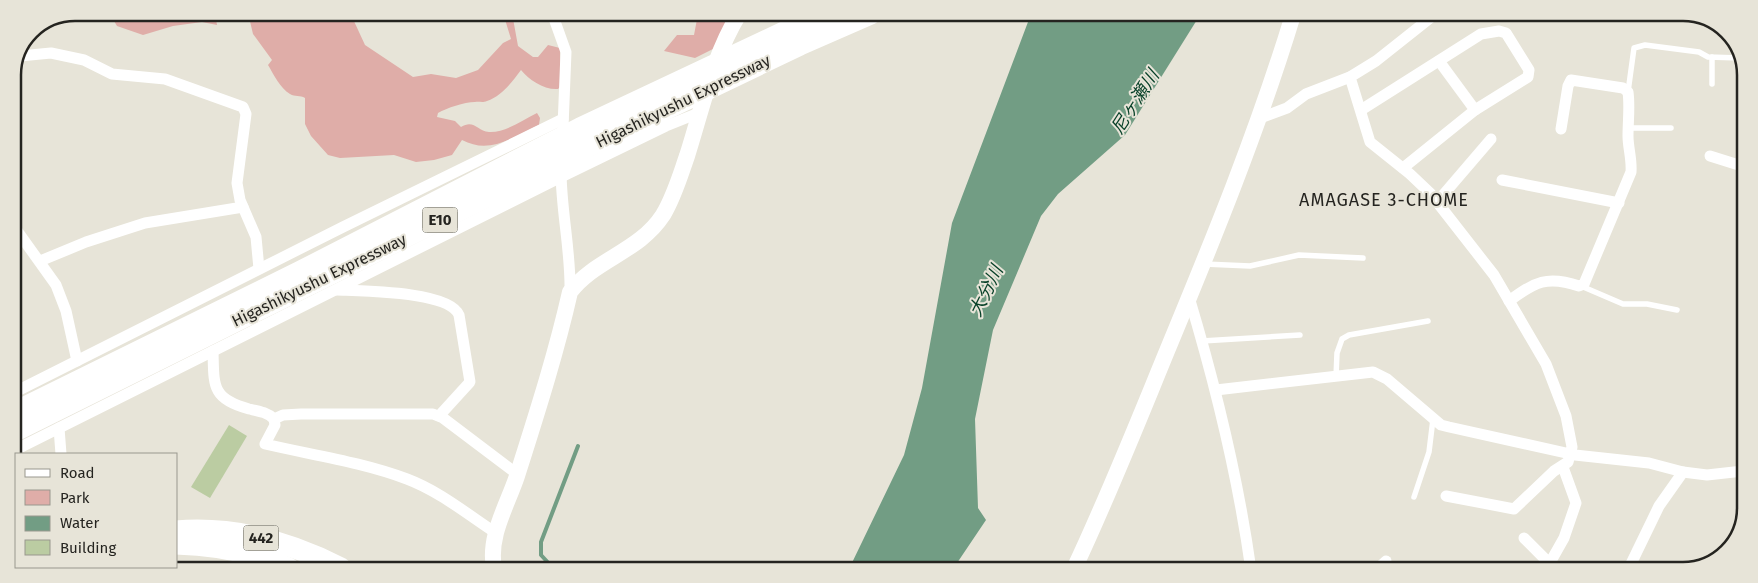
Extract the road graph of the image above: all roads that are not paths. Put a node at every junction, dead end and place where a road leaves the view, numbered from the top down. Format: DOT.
graph roads {
  1 [pos="555,21"];
  2 [pos="736,21"];
  3 [pos="807,21"];
  4 [pos="854,21"];
  5 [pos="1291,21"];
  6 [pos="1426,21"];
  7 [pos="25,56"];
  8 [pos="1712,57"];
  9 [pos="1734,58"];
  10 [pos="1439,61"];
  11 [pos="1350,77"];
  12 [pos="1712,84"];
  13 [pos="1628,92"];
  14 [pos="1361,110"];
  15 [pos="1475,110"];
  16 [pos="701,112"];
  17 [pos="1260,118"];
  18 [pos="563,119"];
  19 [pos="1628,128"];
  20 [pos="1671,128"];
  21 [pos="1561,129"];
  22 [pos="1491,139"];
  23 [pos="1710,156"];
  24 [pos="1737,164"];
  25 [pos="1403,168"];
  26 [pos="561,176"];
  27 [pos="1502,180"];
  28 [pos="1437,202"];
  29 [pos="1619,202"];
  30 [pos="243,207"];
  31 [pos="21,236"];
  32 [pos="1363,258"];
  33 [pos="40,261"];
  34 [pos="1203,264"];
  35 [pos="259,269"];
  36 [pos="1580,285"];
  37 [pos="334,290"];
  38 [pos="570,292"];
  39 [pos="1189,297"];
  40 [pos="1509,301"];
  41 [pos="1677,310"];
  42 [pos="1428,321"];
  43 [pos="1300,335"];
  44 [pos="1202,341"];
  45 [pos="213,351"];
  46 [pos="76,361"];
  47 [pos="1336,377"];
  48 [pos="21,389"];
  49 [pos="1216,390"];
  50 [pos="21,410"];
  51 [pos="439,416"];
  52 [pos="1432,418"];
  53 [pos="274,419"];
  54 [pos="21,428"];
  55 [pos="59,428"];
  56 [pos="21,447"];
  57 [pos="61,453"];
  58 [pos="1571,454"];
  59 [pos="1563,467"];
  60 [pos="1683,472"];
  61 [pos="1737,472"];
  62 [pos="517,474"];
  63 [pos="1446,496"];
  64 [pos="1414,497"];
  65 [pos="178,531"];
  66 [pos="496,533"];
  67 [pos="1524,538"];
  68 [pos="178,544"];
  69 [pos="271,562"];
  70 [pos="327,562"];
  71 [pos="494,562"];
  72 [pos="1077,562"];
  73 [pos="1250,562"];
  74 [pos="1632,562"];
  1 -- 18 [label="street"];
  2 -- 16 [label="street"];
  3 -- 50 [label="highway, Higashikyushu Expressway / E10"];
  4 -- 54 [label="highway, Higashikyushu Expressway / E10"];
  5 -- 17 [label="street"];
  6 -- 11 [label="street"];
  7 -- 30 [label="street"];
  8 -- 9 [label="lane"];
  8 -- 12 [label="lane"];
  8 -- 13 [label="lane"];
  10 -- 14 [label="street"];
  10 -- 15 [label="street"];
  10 -- 15 [label="street"];
  11 -- 14 [label="street"];
  11 -- 17 [label="street"];
  13 -- 19 [label="street"];
  13 -- 21 [label="street"];
  14 -- 25 [label="street"];
  15 -- 25 [label="street"];
  16 -- 26 [label="street"];
  16 -- 38 [label="street"];
  17 -- 34 [label="street"];
  18 -- 26 [label="street"];
  18 -- 35 [label="street"];
  19 -- 20 [label="lane"];
  19 -- 29 [label="street"];
  22 -- 28 [label="street"];
  23 -- 24 [label="street"];
  25 -- 28 [label="street"];
  26 -- 37 [label="street"];
  26 -- 38 [label="street"];
  27 -- 29 [label="street"];
  28 -- 40 [label="street"];
  29 -- 36 [label="street"];
  30 -- 33 [label="street"];
  30 -- 35 [label="street"];
  31 -- 33 [label="street"];
  32 -- 34 [label="lane"];
  33 -- 46 [label="street"];
  34 -- 39 [label="street"];
  35 -- 46 [label="street"];
  36 -- 40 [label="street"];
  36 -- 41 [label="lane"];
  37 -- 45 [label="street"];
  37 -- 51 [label="street"];
  38 -- 62 [label="street"];
  39 -- 44 [label="street"];
  39 -- 72 [label="street"];
  40 -- 58 [label="street"];
  42 -- 47 [label="lane"];
  43 -- 44 [label="lane"];
  44 -- 49 [label="street"];
  45 -- 53 [label="street"];
  45 -- 55 [label="street"];
  46 -- 48 [label="street"];
  47 -- 49 [label="street"];
  47 -- 52 [label="street"];
  49 -- 73 [label="street"];
  51 -- 53 [label="street"];
  51 -- 62 [label="street"];
  52 -- 58 [label="street"];
  52 -- 64 [label="lane"];
  53 -- 66 [label="street"];
  55 -- 56 [label="street"];
  55 -- 57 [label="street"];
  58 -- 59 [label="street"];
  58 -- 60 [label="street"];
  59 -- 63 [label="street"];
  59 -- 67 [label="street"];
  60 -- 61 [label="street"];
  60 -- 74 [label="street"];
  62 -- 66 [label="street"];
  65 -- 70 [label="highway, 442"];
  66 -- 71 [label="street"];
  68 -- 69 [label="highway, 442"];
}
